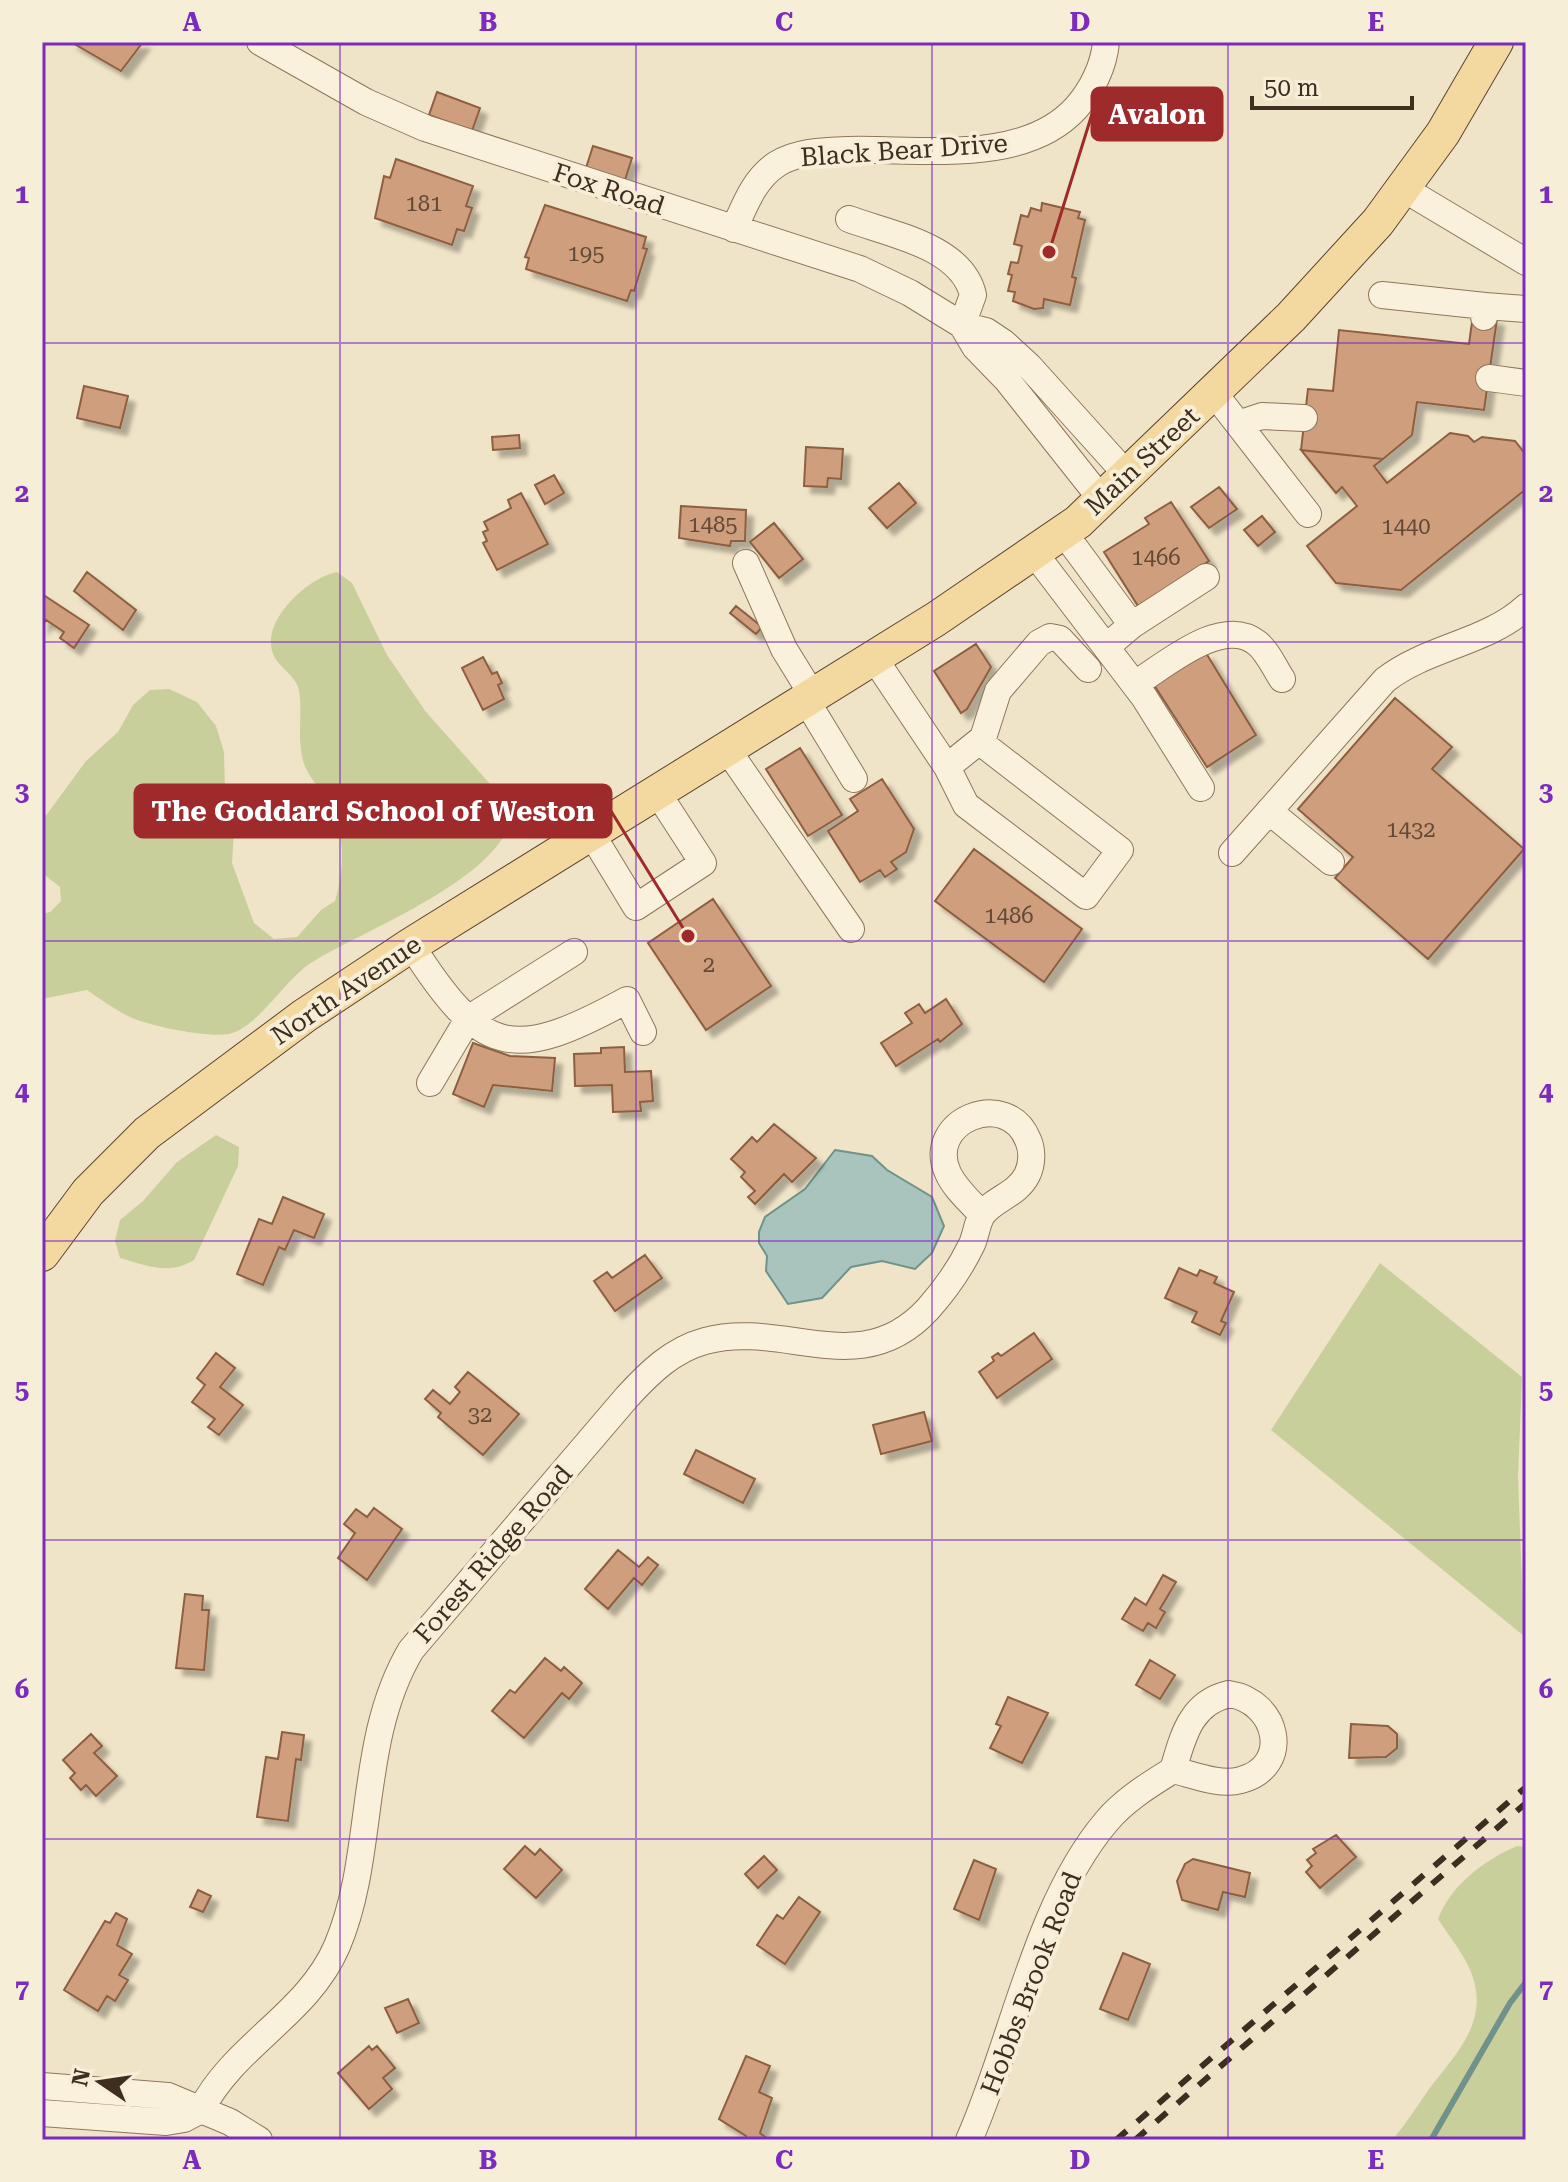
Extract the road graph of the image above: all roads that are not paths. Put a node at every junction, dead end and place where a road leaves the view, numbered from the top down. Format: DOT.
graph roads {
  1 [pos="260,42"];
  2 [pos="1106,42"];
  3 [pos="1496,42"];
  4 [pos="1404,189"];
  5 [pos="849,219"];
  6 [pos="734,229"];
  7 [pos="1526,262"];
  8 [pos="1382,295"];
  9 [pos="1526,309"];
  10 [pos="962,325"];
  11 [pos="1038,376"];
  12 [pos="1489,378"];
  13 [pos="1526,383"];
  14 [pos="1214,393"];
  15 [pos="1021,397"];
  16 [pos="1304,418"];
  17 [pos="1238,424"];
  18 [pos="1128,476"];
  19 [pos="1102,500"];
  20 [pos="1308,514"];
  21 [pos="1064,533"];
  22 [pos="1035,554"];
  23 [pos="746,563"];
  24 [pos="1206,577"];
  25 [pos="1526,607"];
  26 [pos="1132,625"];
  27 [pos="1106,647"];
  28 [pos="874,658"];
  29 [pos="1088,669"];
  30 [pos="1282,679"];
  31 [pos="1135,684"];
  32 [pos="809,698"];
  33 [pos="980,742"];
  34 [pos="727,749"];
  35 [pos="947,767"];
  36 [pos="689,772"];
  37 [pos="854,779"];
  38 [pos="1201,788"];
  39 [pos="657,792"];
  40 [pos="1269,811"];
  41 [pos="591,833"];
  42 [pos="1232,853"];
  43 [pos="1331,862"];
  44 [pos="851,929"];
  45 [pos="411,945"];
  46 [pos="574,952"];
  47 [pos="468,1019"];
  48 [pos="643,1032"];
  49 [pos="430,1083"];
  50 [pos="982,1215"];
  51 [pos="42,1254"];
  52 [pos="1173,1770"];
  53 [pos="42,2086"];
  54 [pos="201,2110"];
  55 [pos="42,2113"];
  56 [pos="259,2140"];
  57 [pos="969,2140"];
  1 -- 6 [label="street, Fox Road"];
  2 -- 6 [label="street, Black Bear Drive"];
  3 -- 4 [label="main road, Main Street"];
  4 -- 7 [label="street"];
  4 -- 14 [label="main road, Main Street"];
  5 -- 10 [label="street"];
  6 -- 10 [label="street, Fox Road"];
  8 -- 9 [label="street"];
  10 -- 11 [label="street, Fox Road"];
  10 -- 15 [label="street, Fox Road"];
  11 -- 15 [label="street"];
  11 -- 18 [label="street, Fox Road"];
  12 -- 13 [label="street"];
  14 -- 17 [label="street"];
  14 -- 18 [label="main road, Main Street"];
  15 -- 19 [label="street, Fox Road"];
  16 -- 17 [label="street"];
  17 -- 20 [label="street"];
  18 -- 19 [label="main road, Main Street"];
  19 -- 21 [label="main road, Main Street"];
  21 -- 22 [label="main road, Main Street"];
  21 -- 26 [label="street"];
  22 -- 27 [label="street"];
  22 -- 28 [label="main road, Main Street"];
  23 -- 32 [label="street"];
  24 -- 26 [label="street"];
  25 -- 40 [label="street"];
  26 -- 27 [label="street"];
  27 -- 31 [label="street"];
  28 -- 32 [label="main road, Main Street"];
  28 -- 35 [label="street"];
  29 -- 33 [label="street"];
  30 -- 31 [label="street"];
  31 -- 38 [label="street"];
  32 -- 34 [label="main road, Main Street"];
  32 -- 37 [label="street"];
  33 -- 35 [label="street"];
  33 -- 35 [label="street"];
  34 -- 36 [label="main road, Main Street"];
  34 -- 44 [label="street"];
  36 -- 39 [label="main road, North Avenue"];
  39 -- 41 [label="main road, North Avenue"];
  39 -- 41 [label="street"];
  40 -- 42 [label="street"];
  40 -- 43 [label="street"];
  41 -- 45 [label="main road, North Avenue"];
  45 -- 47 [label="street"];
  45 -- 51 [label="main road, North Avenue"];
  46 -- 47 [label="street"];
  47 -- 48 [label="street"];
  47 -- 49 [label="street"];
  50 -- 54 [label="street, Forest Ridge Road"];
  52 -- 57 [label="street, Hobbs Brook Road"];
  53 -- 54 [label="street"];
  54 -- 55 [label="street"];
  54 -- 56 [label="street"];
}
